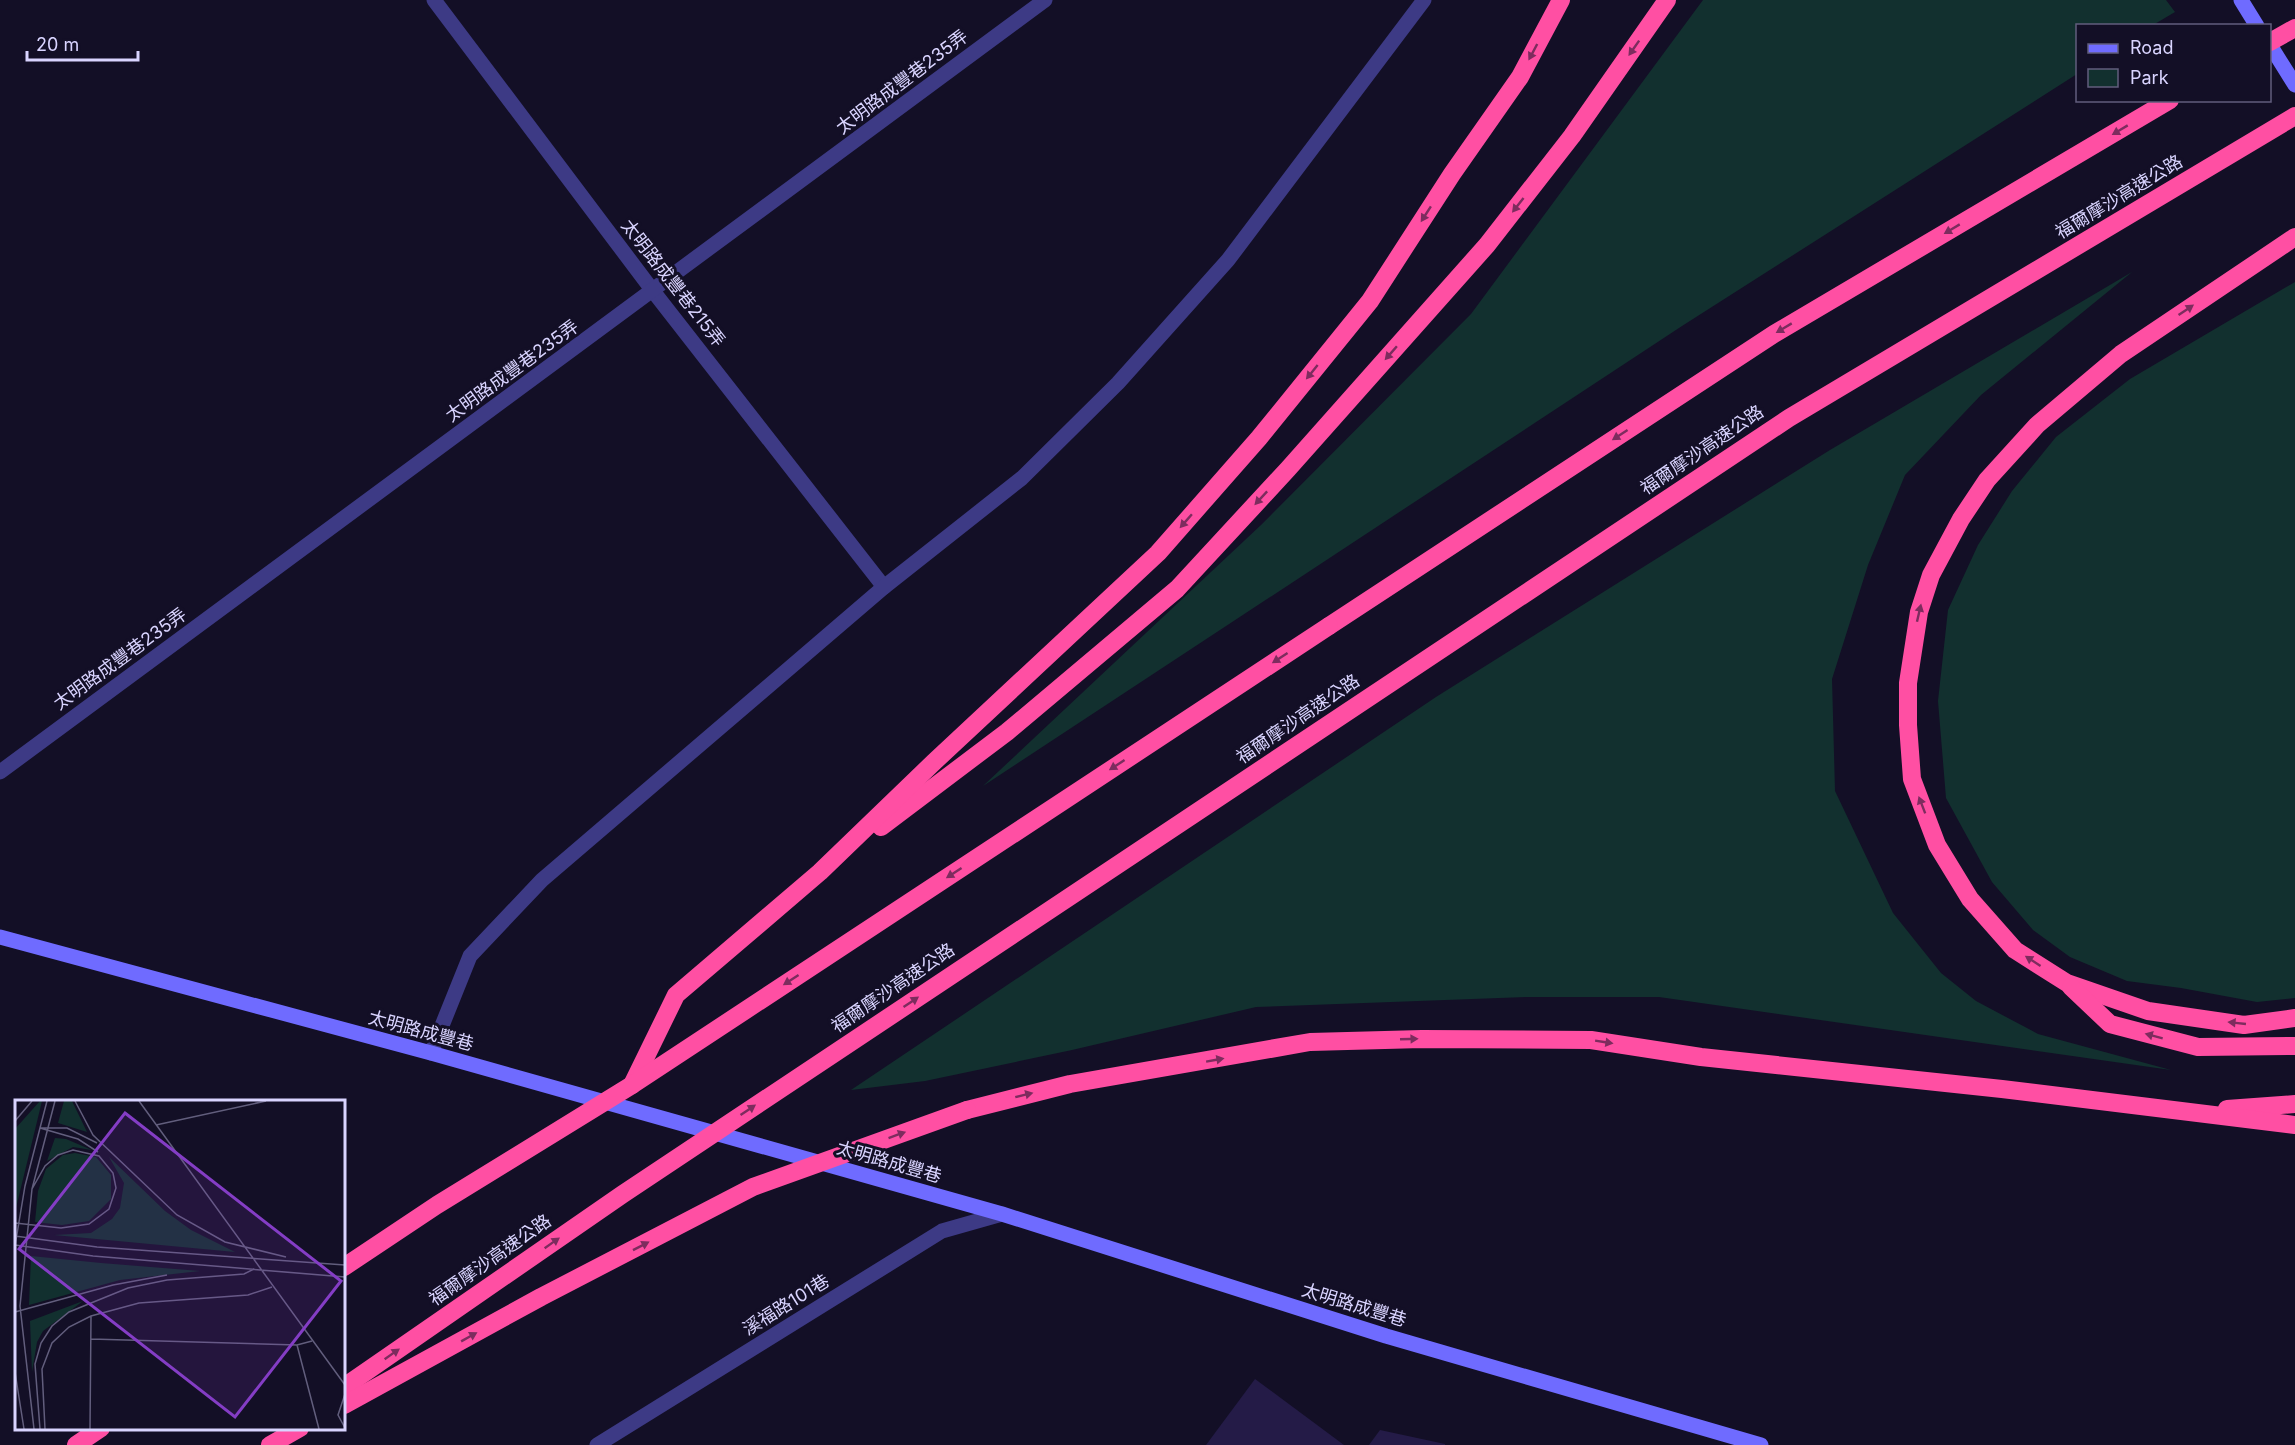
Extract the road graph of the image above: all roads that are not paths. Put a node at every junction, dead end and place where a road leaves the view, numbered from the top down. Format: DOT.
graph roads {
  1 [pos="434,0"];
  2 [pos="1045,0"];
  3 [pos="1424,0"];
  4 [pos="1561,0"];
  5 [pos="1667,0"];
  6 [pos="2241,0"];
  7 [pos="2256,24"];
  8 [pos="2295,28"];
  9 [pos="2271,42"];
  10 [pos="2271,45"];
  11 [pos="2295,85"];
  12 [pos="2167,102"];
  13 [pos="2295,116"];
  14 [pos="2295,237"];
  15 [pos="653,291"];
  16 [pos="884,587"];
  17 [pos="0,772"];
  18 [pos="820,872"];
  19 [pos="0,937"];
  20 [pos="2067,983"];
  21 [pos="2295,1018"];
  22 [pos="2295,1046"];
  23 [pos="431,1053"];
  24 [pos="632,1085"];
  25 [pos="2295,1104"];
  26 [pos="2184,1113"];
  27 [pos="2295,1125"];
  28 [pos="1002,1214"];
  29 [pos="345,1266"];
  30 [pos="345,1386"];
  31 [pos="345,1404"];
  32 [pos="98,1430"];
  33 [pos="281,1430"];
  34 [pos="296,1430"];
  35 [pos="76,1445"];
  36 [pos="260,1445"];
  37 [pos="270,1445"];
  38 [pos="597,1445"];
  39 [pos="1761,1445"];
  1 -- 15 [label="street, 太明路成豐巷215弄"];
  2 -- 15 [label="street, 太明路成豐巷235弄"];
  3 -- 16 [label="street"];
  4 -- 18 [label="highway, one-way"];
  5 -- 18 [label="highway, one-way"];
  6 -- 7 [label="street"];
  8 -- 9 [label="highway"];
  10 -- 11 [label="street"];
  12 -- 24 [label="highway, one-way, bridge"];
  30 -- 13 [label="highway, 福爾摩沙高速公路, one-way, bridge"];
  20 -- 14 [label="highway, one-way"];
  15 -- 16 [label="street, 太明路成豐巷215弄"];
  15 -- 17 [label="street, 太明路成豐巷235弄"];
  16 -- 23 [label="street"];
  18 -- 24 [label="highway"];
  19 -- 23 [label="street, 太明路成豐巷"];
  21 -- 20 [label="highway, one-way"];
  22 -- 20 [label="highway, one-way"];
  23 -- 28 [label="street, 太明路成豐巷"];
  24 -- 29 [label="highway, bridge"];
  25 -- 26 [label="highway"];
  26 -- 27 [label="highway"];
  31 -- 26 [label="highway, one-way, bridge"];
  28 -- 38 [label="street, 溪福路101巷"];
  28 -- 39 [label="street, 太明路成豐巷"];
  32 -- 35 [label="highway"];
  33 -- 36 [label="highway"];
  34 -- 37 [label="highway"];
}
